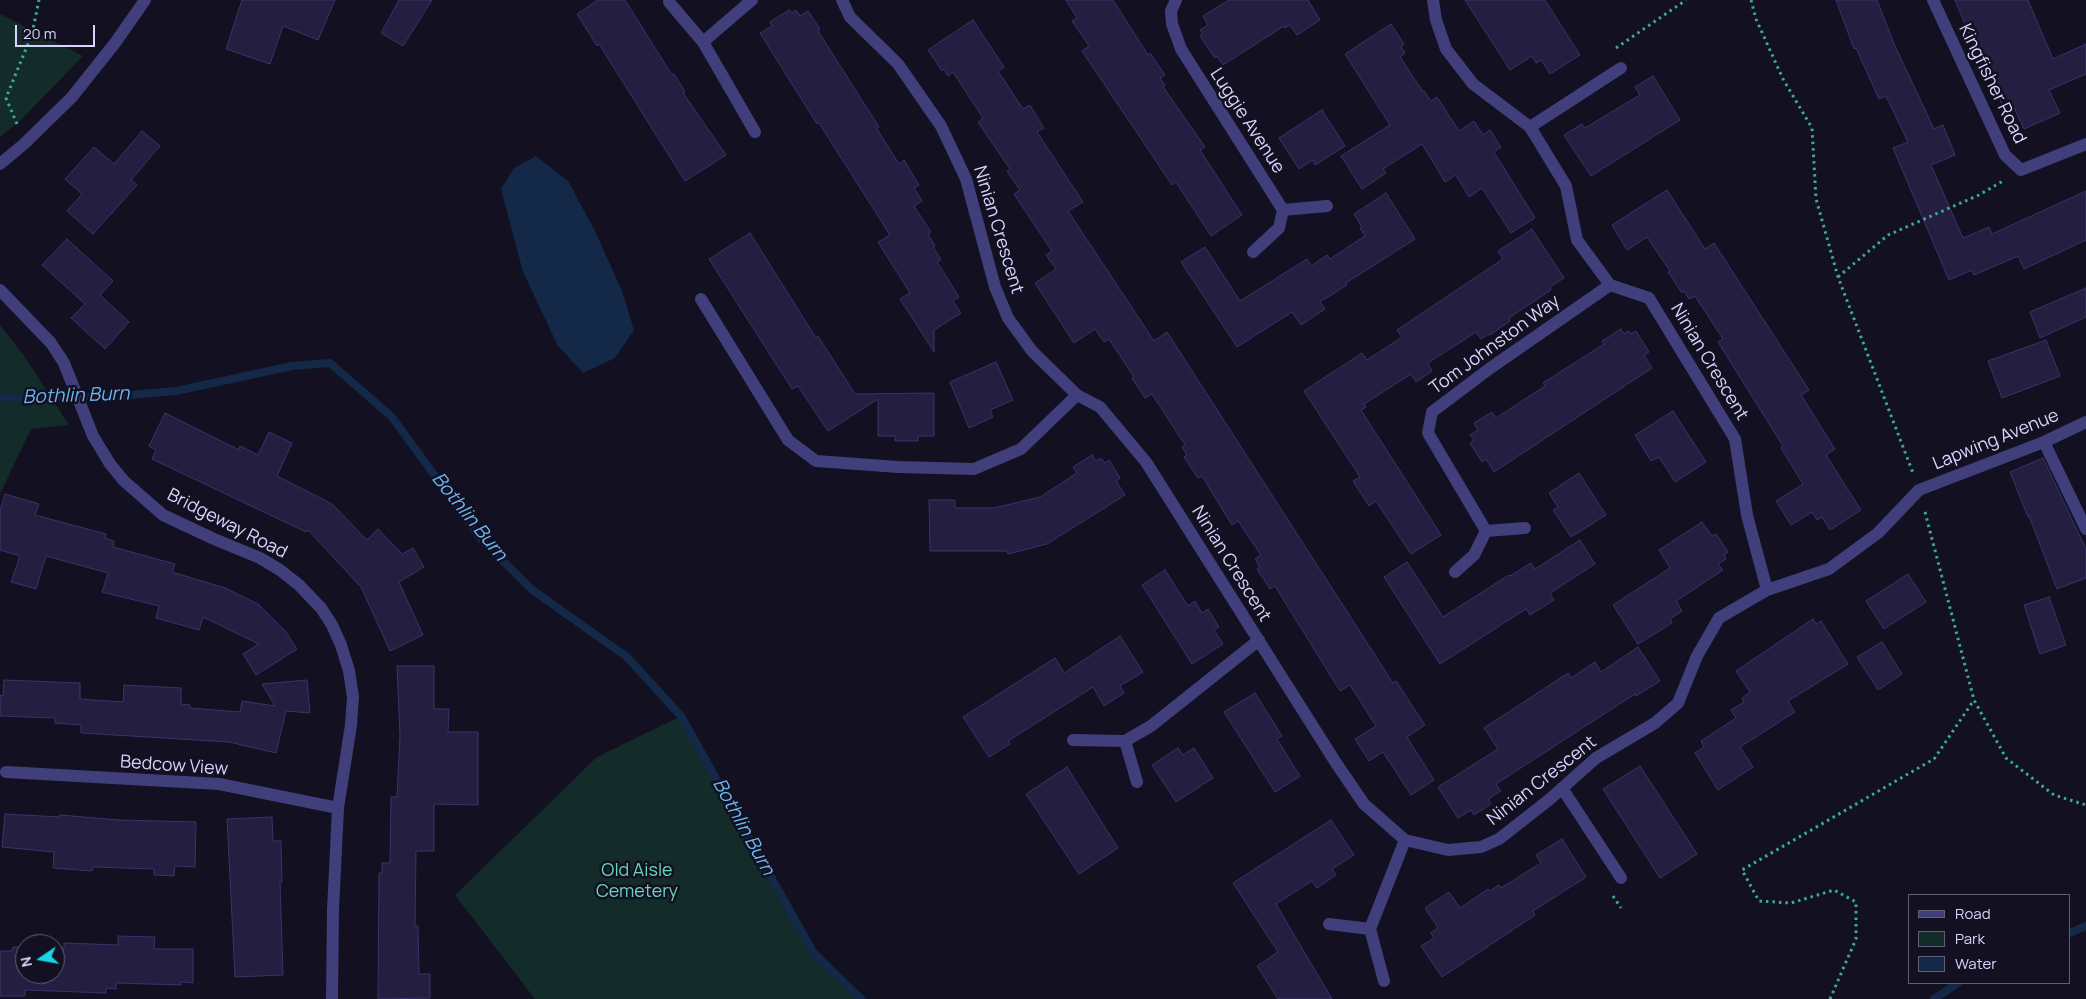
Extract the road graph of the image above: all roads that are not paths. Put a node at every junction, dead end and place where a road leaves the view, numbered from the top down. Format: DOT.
graph roads {
  1 [pos="145,0"];
  2 [pos="752,0"];
  3 [pos="842,0"];
  4 [pos="1176,0"];
  5 [pos="1434,0"];
  6 [pos="1933,0"];
  7 [pos="669,2"];
  8 [pos="703,42"];
  9 [pos="1621,68"];
  10 [pos="1530,127"];
  11 [pos="755,132"];
  12 [pos="2086,144"];
  13 [pos="0,164"];
  14 [pos="1327,206"];
  15 [pos="1283,210"];
  16 [pos="1253,252"];
  17 [pos="1610,285"];
  18 [pos="0,290"];
  19 [pos="701,300"];
  20 [pos="1076,396"];
  21 [pos="2086,422"];
  22 [pos="2044,442"];
  23 [pos="1525,528"];
  24 [pos="2086,530"];
  25 [pos="1486,531"];
  26 [pos="1455,572"];
  27 [pos="1767,590"];
  28 [pos="1259,640"];
  29 [pos="1073,740"];
  30 [pos="1125,741"];
  31 [pos="6,772"];
  32 [pos="1137,782"];
  33 [pos="1562,788"];
  34 [pos="338,808"];
  35 [pos="1405,840"];
  36 [pos="1621,878"];
  37 [pos="1328,924"];
  38 [pos="1370,929"];
  39 [pos="1384,981"];
  40 [pos="332,999"];
  1 -- 13 [label="street"];
  2 -- 8 [label="street"];
  3 -- 20 [label="street, Ninian Crescent"];
  4 -- 15 [label="street, Luggie Avenue"];
  5 -- 10 [label="street"];
  6 -- 12 [label="street, Kingfisher Road"];
  7 -- 8 [label="street"];
  8 -- 11 [label="street"];
  9 -- 10 [label="street"];
  10 -- 17 [label="street"];
  14 -- 15 [label="street"];
  15 -- 16 [label="street"];
  17 -- 25 [label="street, Tom Johnston Way"];
  17 -- 27 [label="street, Ninian Crescent"];
  18 -- 34 [label="street, Bridgeway Road"];
  19 -- 20 [label="street"];
  20 -- 28 [label="street, Ninian Crescent"];
  21 -- 22 [label="street, Lapwing Avenue"];
  22 -- 24 [label="street"];
  22 -- 27 [label="street, Lapwing Avenue"];
  23 -- 25 [label="street"];
  25 -- 26 [label="street"];
  27 -- 33 [label="street, Ninian Crescent"];
  28 -- 30 [label="street"];
  28 -- 35 [label="street, Ninian Crescent"];
  29 -- 30 [label="street"];
  30 -- 32 [label="street"];
  31 -- 34 [label="street, Bedcow View"];
  33 -- 35 [label="street, Ninian Crescent"];
  33 -- 36 [label="street"];
  34 -- 40 [label="street, Bridgeway Road"];
  35 -- 38 [label="street"];
  37 -- 38 [label="street"];
  38 -- 39 [label="street"];
}
